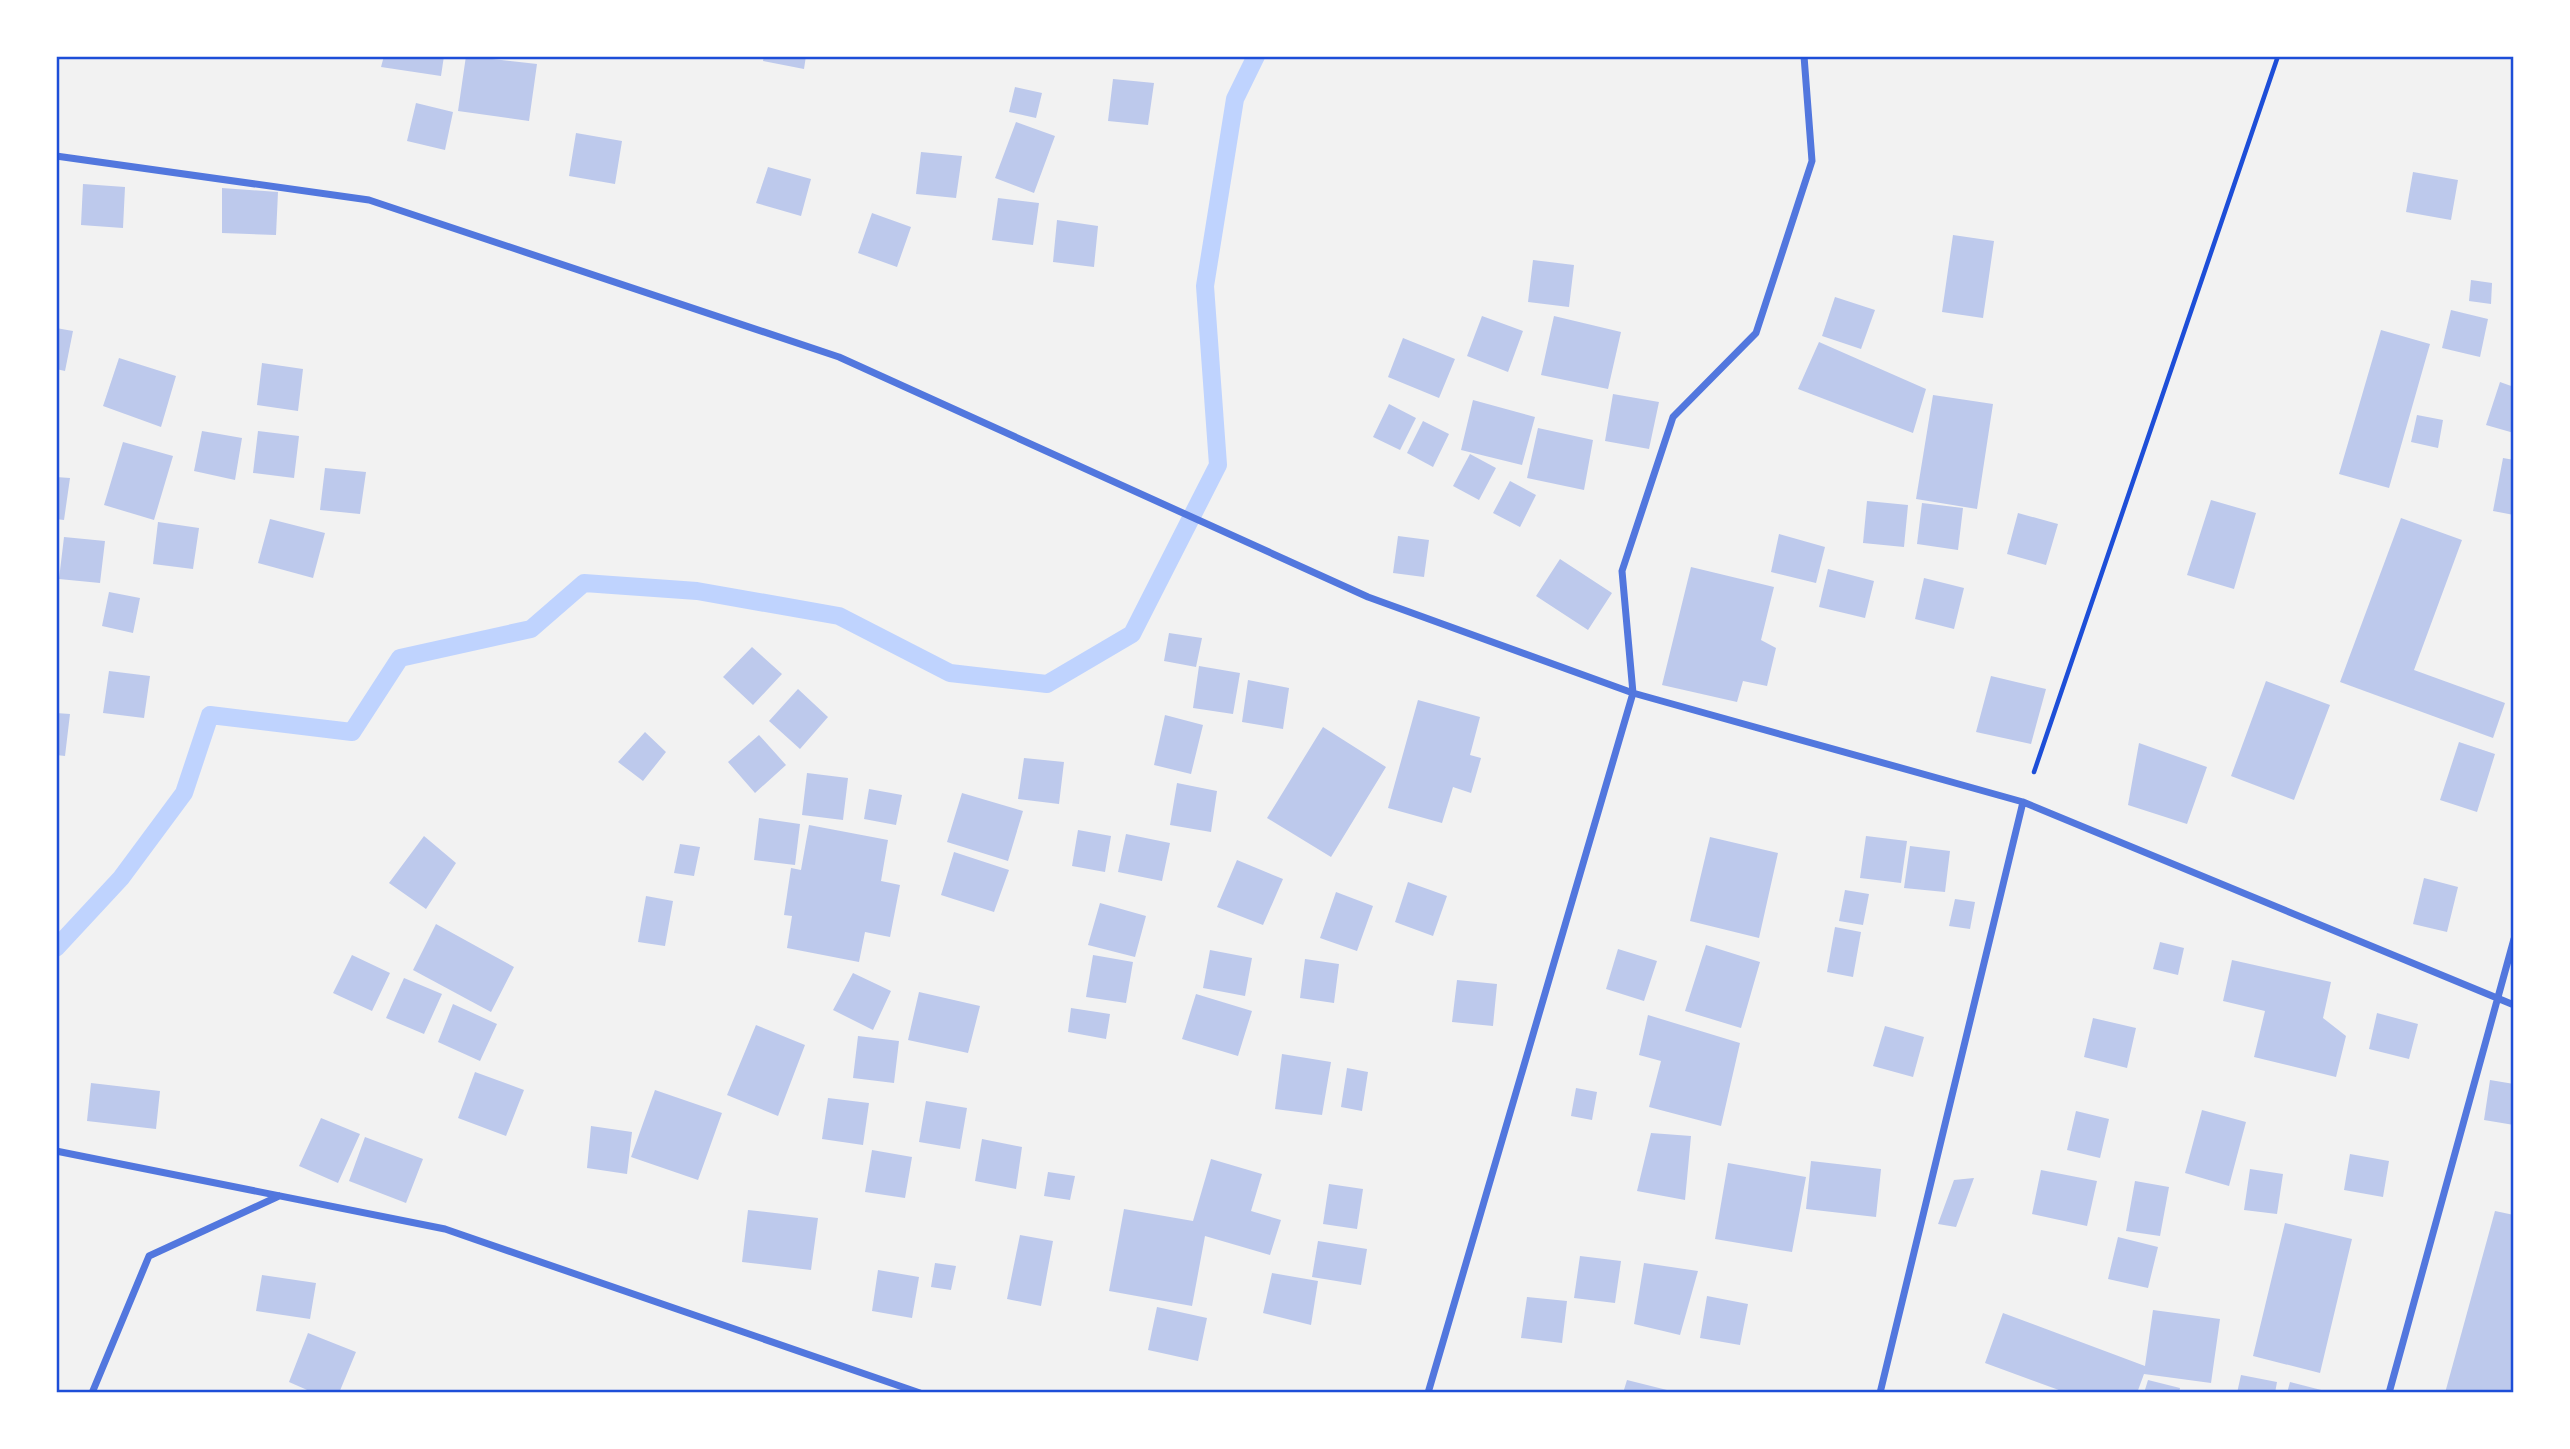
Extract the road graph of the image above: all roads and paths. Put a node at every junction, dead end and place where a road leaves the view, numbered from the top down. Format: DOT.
graph roads {
  1 [pos="1804,56"];
  2 [pos="2278,56"];
  3 [pos="56,156"];
  4 [pos="1633,693"];
  5 [pos="2023,802"];
  6 [pos="2514,939"];
  7 [pos="2495,1000"];
  8 [pos="2514,1005"];
  9 [pos="56,1151"];
  10 [pos="279,1196"];
  11 [pos="92,1393"];
  12 [pos="920,1393"];
  13 [pos="1428,1393"];
  14 [pos="1880,1393"];
  15 [pos="2389,1393"];
  1 -- 4 [label="street"];
  2 -- 5 [label="path"];
  3 -- 4 [label="street"];
  4 -- 5 [label="street"];
  4 -- 13 [label="street"];
  5 -- 7 [label="street"];
  5 -- 14 [label="street"];
  6 -- 7 [label="street"];
  7 -- 8 [label="street"];
  7 -- 15 [label="street"];
  9 -- 10 [label="street"];
  10 -- 11 [label="street"];
  10 -- 12 [label="street"];
}
